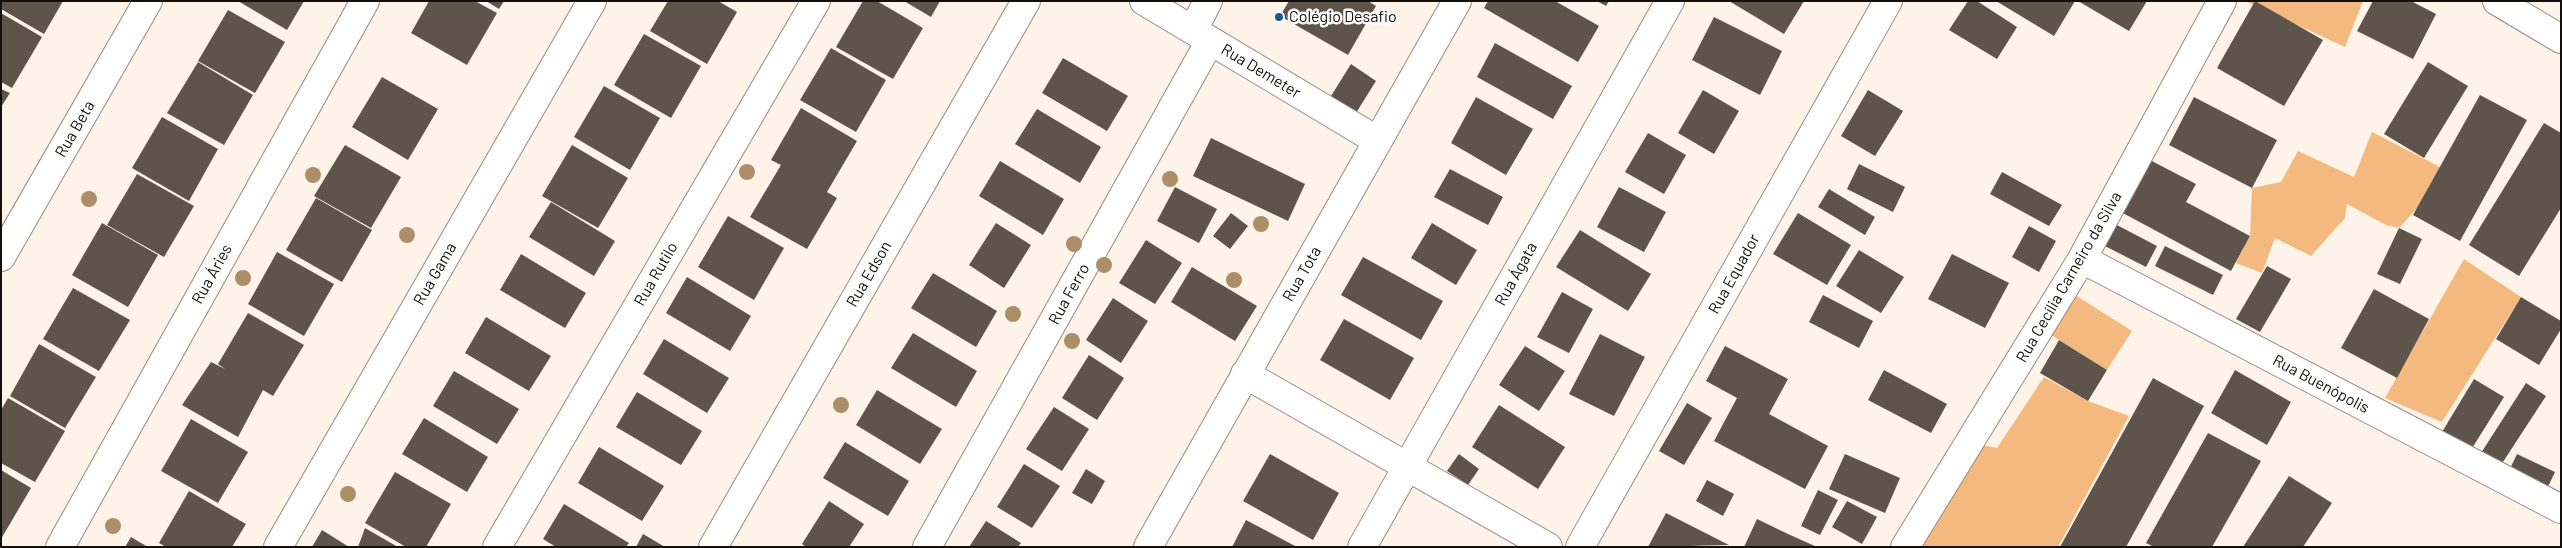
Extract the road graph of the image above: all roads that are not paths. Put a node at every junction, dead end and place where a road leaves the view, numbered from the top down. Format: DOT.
graph roads {
  1 [pos="148,1"];
  2 [pos="365,1"];
  3 [pos="592,1"];
  4 [pos="816,1"];
  5 [pos="1026,1"];
  6 [pos="1144,1"];
  7 [pos="1208,1"];
  8 [pos="1457,1"];
  9 [pos="1670,1"];
  10 [pos="1888,1"];
  11 [pos="2222,1"];
  12 [pos="2497,1"];
  13 [pos="1202,36"];
  14 [pos="2561,39"];
  15 [pos="1378,141"];
  16 [pos="1,257"];
  17 [pos="2082,259"];
  18 [pos="1245,374"];
  19 [pos="1407,468"];
  20 [pos="2561,509"];
  21 [pos="60,547"];
  22 [pos="278,547"];
  23 [pos="497,547"];
  24 [pos="714,547"];
  25 [pos="927,547"];
  26 [pos="1148,547"];
  27 [pos="1362,547"];
  28 [pos="1548,547"];
  29 [pos="1580,547"];
  30 [pos="1905,547"];
  1 -- 16 [label="street, Rua Beta"];
  2 -- 21 [label="street, Rua Áries"];
  3 -- 22 [label="street, Rua Gama"];
  4 -- 23 [label="street, Rua Rutilo"];
  5 -- 24 [label="street, Rua Edson"];
  6 -- 13 [label="street, Rua Demeter"];
  7 -- 13 [label="street, Rua Ferro"];
  8 -- 15 [label="street, Rua Tota"];
  9 -- 19 [label="street, Rua Ágata"];
  10 -- 29 [label="street, Rua Equador"];
  11 -- 17 [label="street, Rua Cecília Carneiro da Silva"];
  12 -- 14 [label="street"];
  13 -- 15 [label="street, Rua Demeter"];
  13 -- 25 [label="street, Rua Ferro"];
  15 -- 18 [label="street, Rua Tota"];
  17 -- 20 [label="street, Rua Buenópolis"];
  17 -- 30 [label="street, Rua Cecília Carneiro da Silva"];
  18 -- 19 [label="street"];
  18 -- 26 [label="street, Rua Tota"];
  19 -- 27 [label="street, Rua Ágata"];
  19 -- 28 [label="street"];
}
